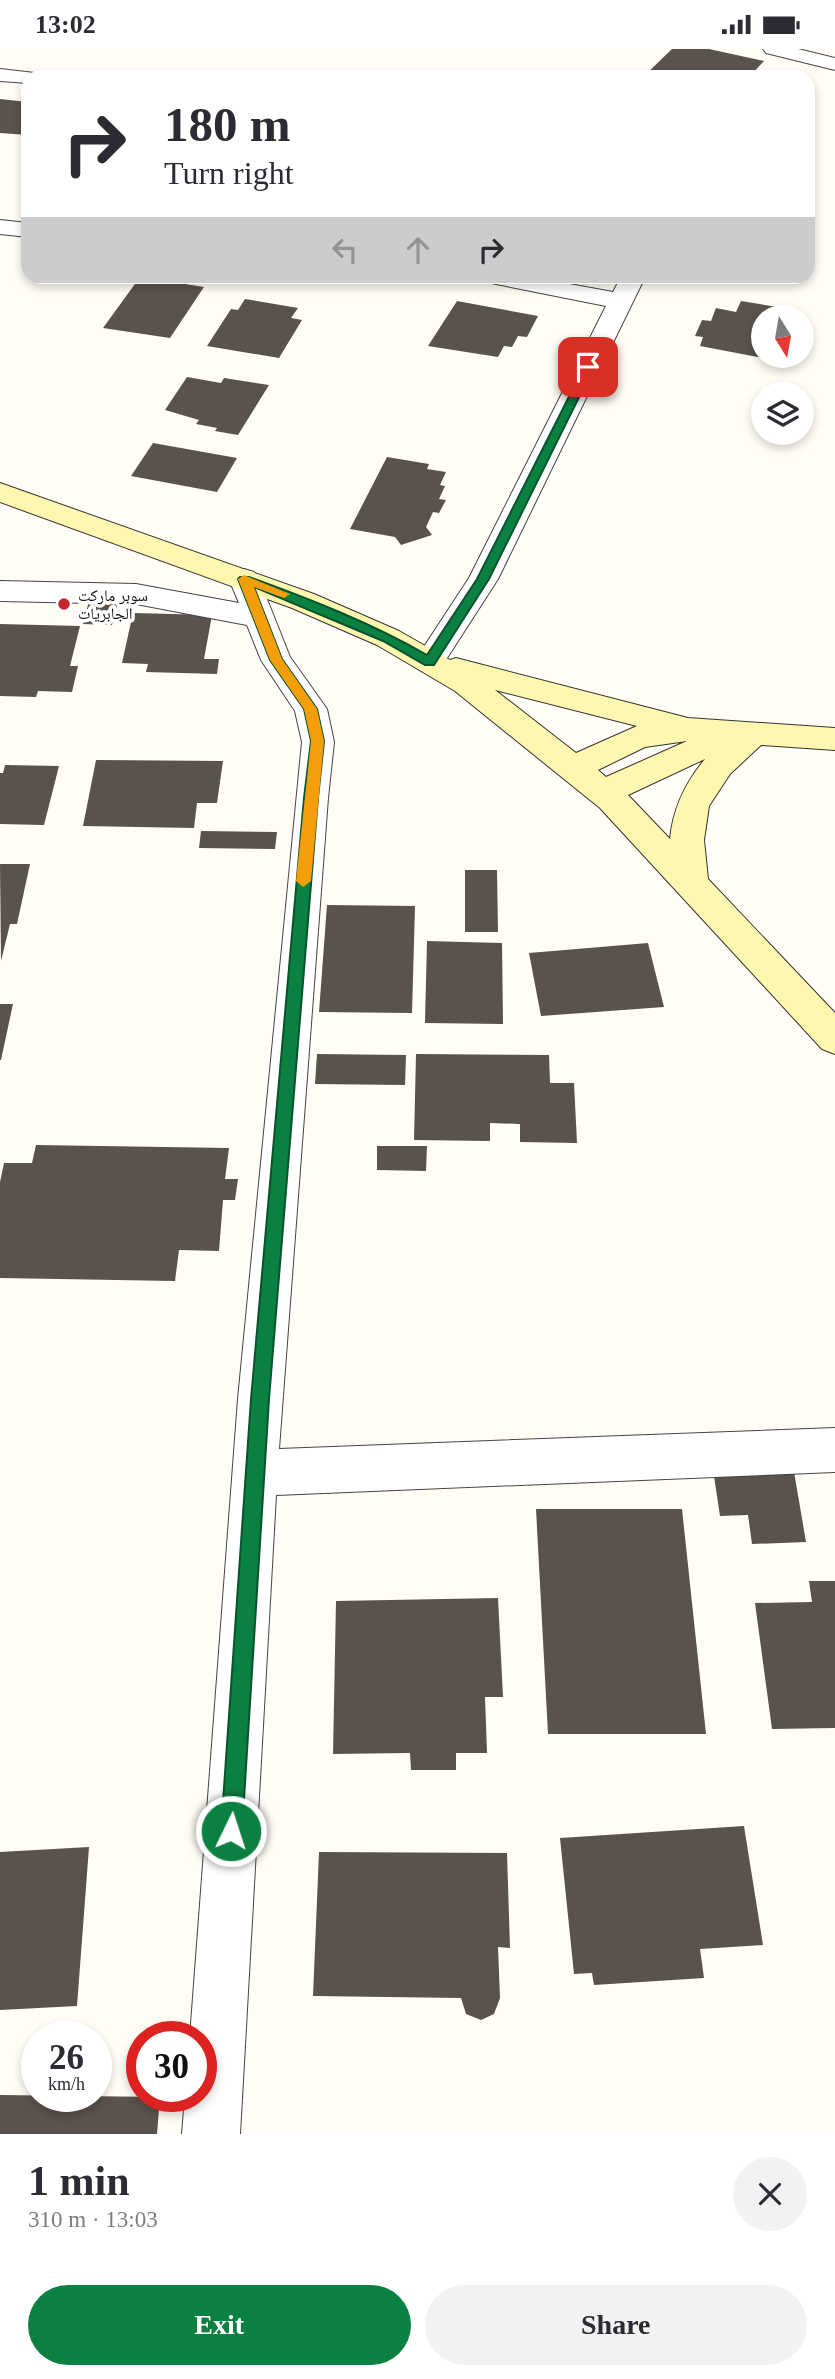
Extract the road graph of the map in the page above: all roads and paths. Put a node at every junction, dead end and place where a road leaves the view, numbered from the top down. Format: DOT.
graph roads {
  1 [pos="774,49"];
  2 [pos="835,64"];
  3 [pos="0,75"];
  4 [pos="21,76"];
  5 [pos="0,227"];
  6 [pos="21,229"];
  7 [pos="532,284"];
  8 [pos="630,284"];
  9 [pos="621,301"];
  10 [pos="0,492"];
  11 [pos="0,591"];
  12 [pos="252,598"];
  13 [pos="429,662"];
  14 [pos="692,729"];
  15 [pos="744,733"];
  16 [pos="835,739"];
  17 [pos="573,768"];
  18 [pos="603,792"];
  19 [pos="691,884"];
  20 [pos="835,1038"];
  21 [pos="835,1450"];
  22 [pos="255,1473"];
  23 [pos="211,2134"];
  1 -- 2 [label="street"];
  3 -- 4 [label="street"];
  5 -- 6 [label="street"];
  7 -- 9 [label="street"];
  8 -- 9 [label="street"];
  9 -- 13 [label="street"];
  10 -- 12 [label="street"];
  11 -- 12 [label="street"];
  12 -- 13 [label="street"];
  12 -- 22 [label="street"];
  13 -- 14 [label="street"];
  13 -- 17 [label="street"];
  14 -- 15 [label="street"];
  14 -- 17 [label="street"];
  15 -- 16 [label="street"];
  15 -- 18 [label="street"];
  15 -- 19 [label="street"];
  17 -- 18 [label="street"];
  18 -- 19 [label="street"];
  19 -- 20 [label="street"];
  21 -- 22 [label="street"];
  22 -- 23 [label="street"];
}
